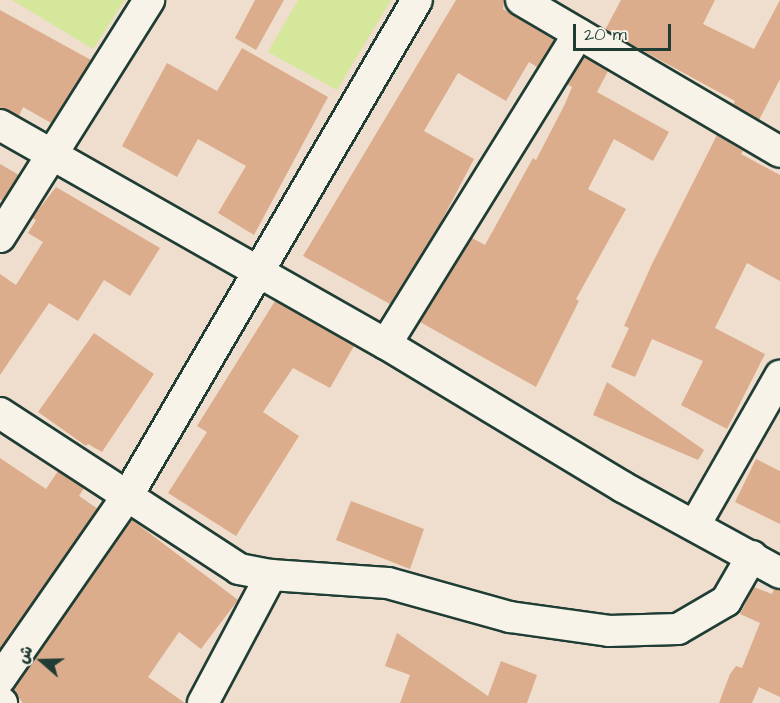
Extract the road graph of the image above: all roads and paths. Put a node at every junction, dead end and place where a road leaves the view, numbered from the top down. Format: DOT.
graph roads {
  1 [pos="149,0"];
  2 [pos="417,0"];
  3 [pos="521,0"];
  4 [pos="578,34"];
  5 [pos="0,125"];
  6 [pos="780,152"];
  7 [pos="54,156"];
  8 [pos="0,237"];
  9 [pos="258,273"];
  10 [pos="386,344"];
  11 [pos="780,376"];
  12 [pos="0,413"];
  13 [pos="128,495"];
  14 [pos="695,525"];
  15 [pos="752,556"];
  16 [pos="780,573"];
  17 [pos="271,575"];
  18 [pos="0,679"];
  19 [pos="203,703"];
  1 -- 7 [label="street"];
  2 -- 9 [label="street"];
  3 -- 4 [label="street"];
  4 -- 6 [label="street"];
  4 -- 10 [label="street"];
  5 -- 7 [label="street"];
  7 -- 8 [label="street"];
  7 -- 9 [label="street"];
  9 -- 10 [label="street"];
  9 -- 13 [label="street"];
  10 -- 14 [label="street"];
  11 -- 14 [label="street"];
  12 -- 13 [label="street"];
  13 -- 17 [label="street"];
  13 -- 18 [label="street"];
  14 -- 15 [label="street"];
  15 -- 16 [label="street"];
  15 -- 17 [label="street"];
  17 -- 19 [label="street"];
}
